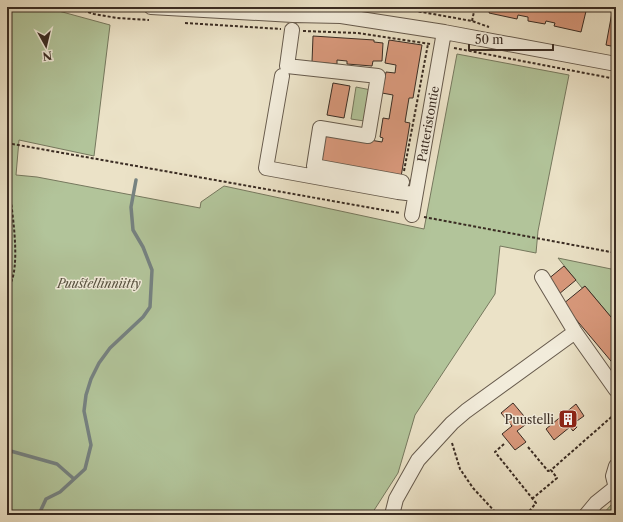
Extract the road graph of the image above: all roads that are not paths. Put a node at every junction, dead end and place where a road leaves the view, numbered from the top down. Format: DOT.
graph roads {
  1 [pos="151,7"];
  2 [pos="342,12"];
  3 [pos="292,30"];
  4 [pos="444,32"];
  5 [pos="616,64"];
  6 [pos="282,76"];
  7 [pos="402,182"];
  8 [pos="415,194"];
  9 [pos="412,215"];
  10 [pos="542,277"];
  11 [pos="575,332"];
  12 [pos="616,390"];
  13 [pos="616,466"];
  14 [pos="616,487"];
  15 [pos="392,515"];
  16 [pos="586,515"];
  1 -- 2 [label="street"];
  2 -- 4 [label="street"];
  3 -- 7 [label="street"];
  4 -- 5 [label="street"];
  4 -- 8 [label="street, Patteristontie"];
  6 -- 8 [label="street"];
  8 -- 9 [label="street, Patteristontie"];
  10 -- 11 [label="street"];
  11 -- 12 [label="street"];
  11 -- 15 [label="street"];
  13 -- 14 [label="street"];
  14 -- 16 [label="street"];
}
